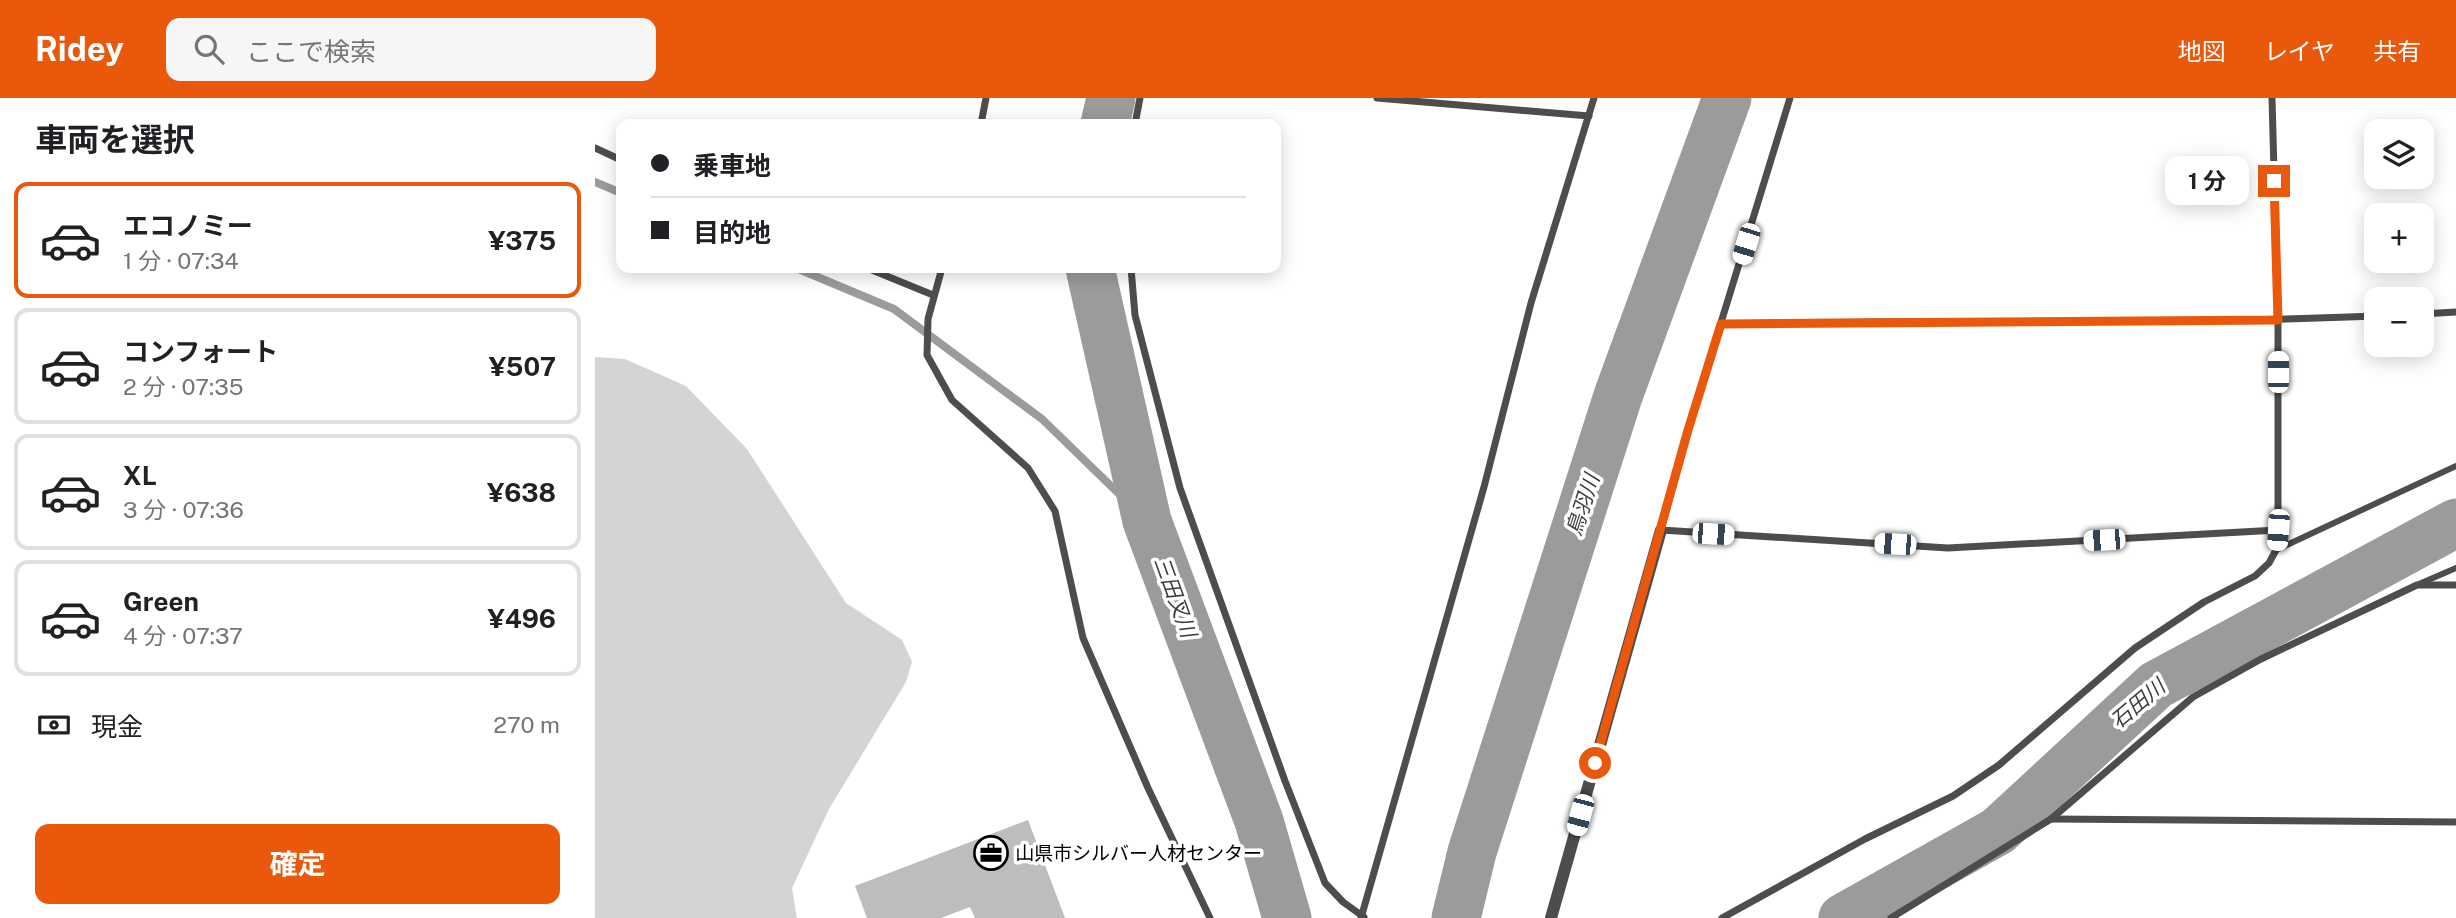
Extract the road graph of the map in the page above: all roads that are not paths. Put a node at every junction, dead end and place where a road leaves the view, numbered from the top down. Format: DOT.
graph roads {
  1 [pos="986,98"];
  2 [pos="1140,98"];
  3 [pos="1377,98"];
  4 [pos="1594,98"];
  5 [pos="1790,98"];
  6 [pos="2272,98"];
  7 [pos="1589,116"];
  8 [pos="982,119"];
  9 [pos="1136,119"];
  10 [pos="595,148"];
  11 [pos="616,158"];
  12 [pos="879,273"];
  13 [pos="940,273"];
  14 [pos="1131,273"];
  15 [pos="933,295"];
  16 [pos="2456,312"];
  17 [pos="2434,313"];
  18 [pos="2364,317"];
  19 [pos="2278,320"];
  20 [pos="1721,324"];
  21 [pos="2456,466"];
  22 [pos="1661,530"];
  23 [pos="2278,530"];
  24 [pos="2276,550"];
  25 [pos="2456,568"];
  26 [pos="2417,585"];
  27 [pos="2456,585"];
  28 [pos="2051,819"];
  29 [pos="2456,822"];
  30 [pos="1363,917"];
  31 [pos="1210,918"];
  32 [pos="1551,918"];
  33 [pos="1722,918"];
  34 [pos="1891,918"];
  1 -- 8 [label="street"];
  2 -- 9 [label="street"];
  3 -- 7 [label="street"];
  4 -- 7 [label="street"];
  5 -- 20 [label="street"];
  6 -- 19 [label="street"];
  7 -- 30 [label="street"];
  10 -- 11 [label="street"];
  12 -- 15 [label="street"];
  13 -- 15 [label="street"];
  14 -- 30 [label="street"];
  15 -- 31 [label="street"];
  16 -- 17 [label="street"];
  18 -- 19 [label="street"];
  19 -- 20 [label="street"];
  19 -- 23 [label="street"];
  20 -- 22 [label="street"];
  21 -- 24 [label="street"];
  22 -- 23 [label="street"];
  22 -- 32 [label="street"];
  23 -- 24 [label="street"];
  24 -- 33 [label="street"];
  25 -- 26 [label="street"];
  26 -- 27 [label="street"];
  26 -- 28 [label="street"];
  28 -- 29 [label="street"];
  28 -- 34 [label="street"];
}
